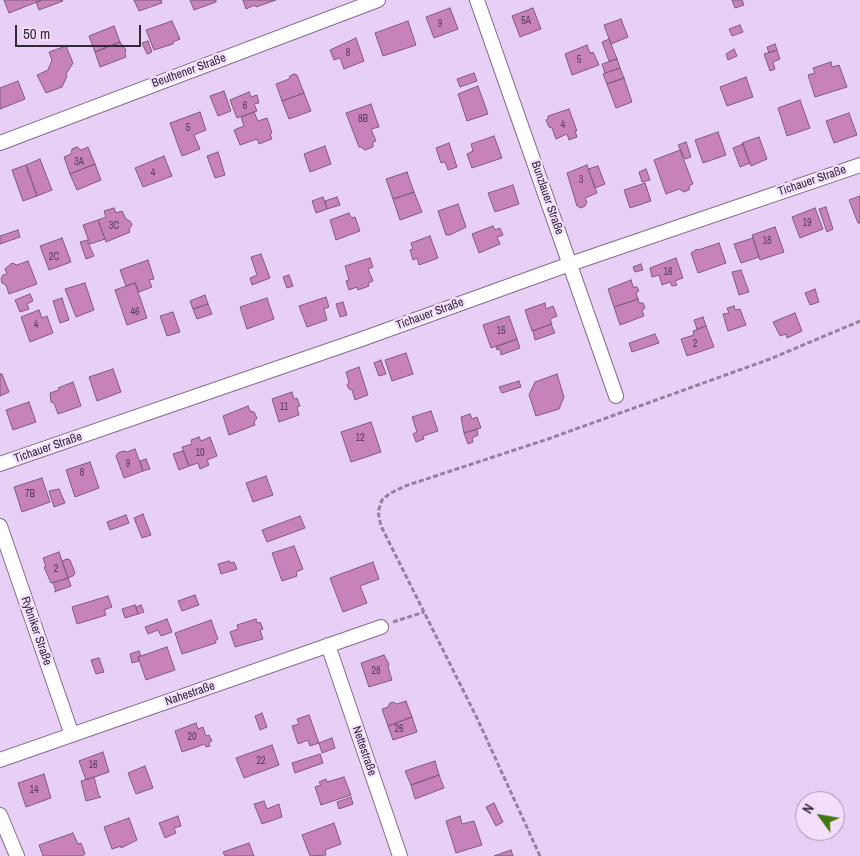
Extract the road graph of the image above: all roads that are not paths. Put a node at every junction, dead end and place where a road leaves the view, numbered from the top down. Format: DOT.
graph roads {
  1 [pos="378,0"];
  2 [pos="477,0"];
  3 [pos="0,143"];
  4 [pos="860,165"];
  5 [pos="570,264"];
  6 [pos="616,396"];
  7 [pos="0,464"];
  8 [pos="0,526"];
  9 [pos="381,627"];
  10 [pos="328,645"];
  11 [pos="72,735"];
  12 [pos="0,760"];
  13 [pos="0,815"];
  14 [pos="17,856"];
  15 [pos="400,856"];
  1 -- 3 [label="street, Beuthener Straße"];
  2 -- 5 [label="street, Bunzlauer Straße"];
  4 -- 5 [label="street, Tichauer Straße"];
  5 -- 6 [label="street, Bunzlauer Straße"];
  5 -- 7 [label="street, Tichauer Straße"];
  8 -- 11 [label="street, Rybniker Straße"];
  9 -- 10 [label="street, Nahestraße"];
  10 -- 11 [label="street, Nahestraße"];
  10 -- 15 [label="street, Nettestraße"];
  11 -- 12 [label="street, Nahestraße"];
  13 -- 14 [label="street"];
}
